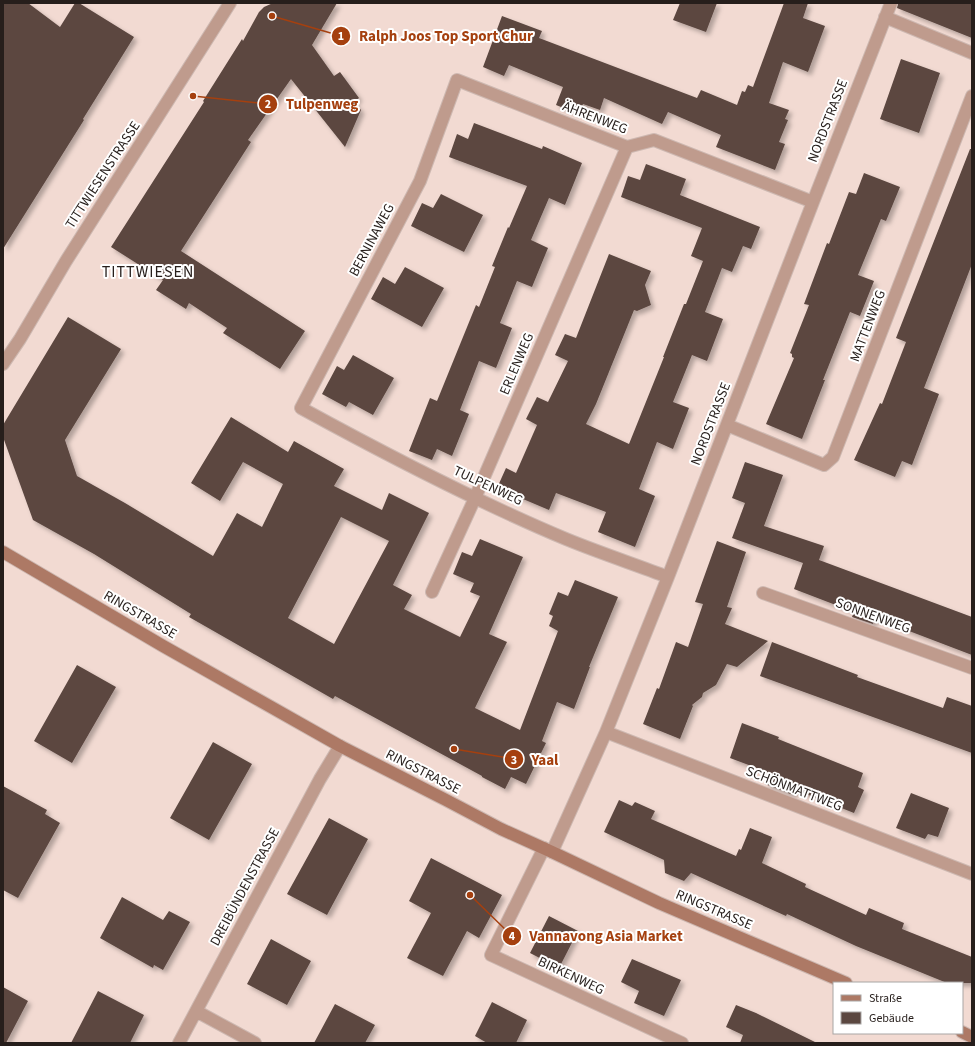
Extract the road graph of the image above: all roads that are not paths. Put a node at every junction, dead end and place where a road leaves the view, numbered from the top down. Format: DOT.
graph roads {
  1 [pos="230,3"];
  2 [pos="891,3"];
  3 [pos="886,17"];
  4 [pos="972,53"];
  5 [pos="457,80"];
  6 [pos="972,96"];
  7 [pos="627,147"];
  8 [pos="813,202"];
  9 [pos="3,364"];
  10 [pos="300,408"];
  11 [pos="727,425"];
  12 [pos="475,498"];
  13 [pos="3,552"];
  14 [pos="668,577"];
  15 [pos="432,592"];
  16 [pos="763,593"];
  17 [pos="972,668"];
  18 [pos="606,732"];
  19 [pos="340,746"];
  20 [pos="548,850"];
  21 [pos="972,874"];
  22 [pos="844,982"];
  23 [pos="196,1011"];
  24 [pos="963,1032"];
  25 [pos="972,1037"];
  26 [pos="179,1043"];
  27 [pos="255,1043"];
  28 [pos="682,1043"];
  1 -- 9 [label="street, TITTWIESENSTRASSE"];
  2 -- 3 [label="street, NORDSTRASSE"];
  3 -- 4 [label="street"];
  3 -- 8 [label="street, NORDSTRASSE"];
  5 -- 7 [label="street, ÄHRENWEG"];
  5 -- 10 [label="street, BERNINAWEG"];
  6 -- 11 [label="street, MATTENWEG"];
  7 -- 8 [label="street, ÄHRENWEG"];
  7 -- 12 [label="street, ERLENWEG"];
  8 -- 11 [label="street, NORDSTRASSE"];
  10 -- 12 [label="street, TULPENWEG"];
  11 -- 14 [label="street, NORDSTRASSE"];
  12 -- 14 [label="street, TULPENWEG"];
  12 -- 15 [label="street, ERLENWEG"];
  13 -- 19 [label="main road, RINGSTRASSE"];
  14 -- 18 [label="street, NORDSTRASSE"];
  16 -- 17 [label="street, SONNENWEG"];
  18 -- 20 [label="street, NORDSTRASSE"];
  18 -- 21 [label="street, SCHÖNMATTWEG"];
  19 -- 20 [label="main road, RINGSTRASSE"];
  19 -- 23 [label="street, DREIBÜNDENSTRASSE"];
  20 -- 22 [label="main road, RINGSTRASSE"];
  20 -- 28 [label="street, BIRKENWEG"];
  23 -- 26 [label="street, DREIBÜNDENSTRASSE"];
  23 -- 27 [label="street"];
  24 -- 25 [label="main road"];
}
